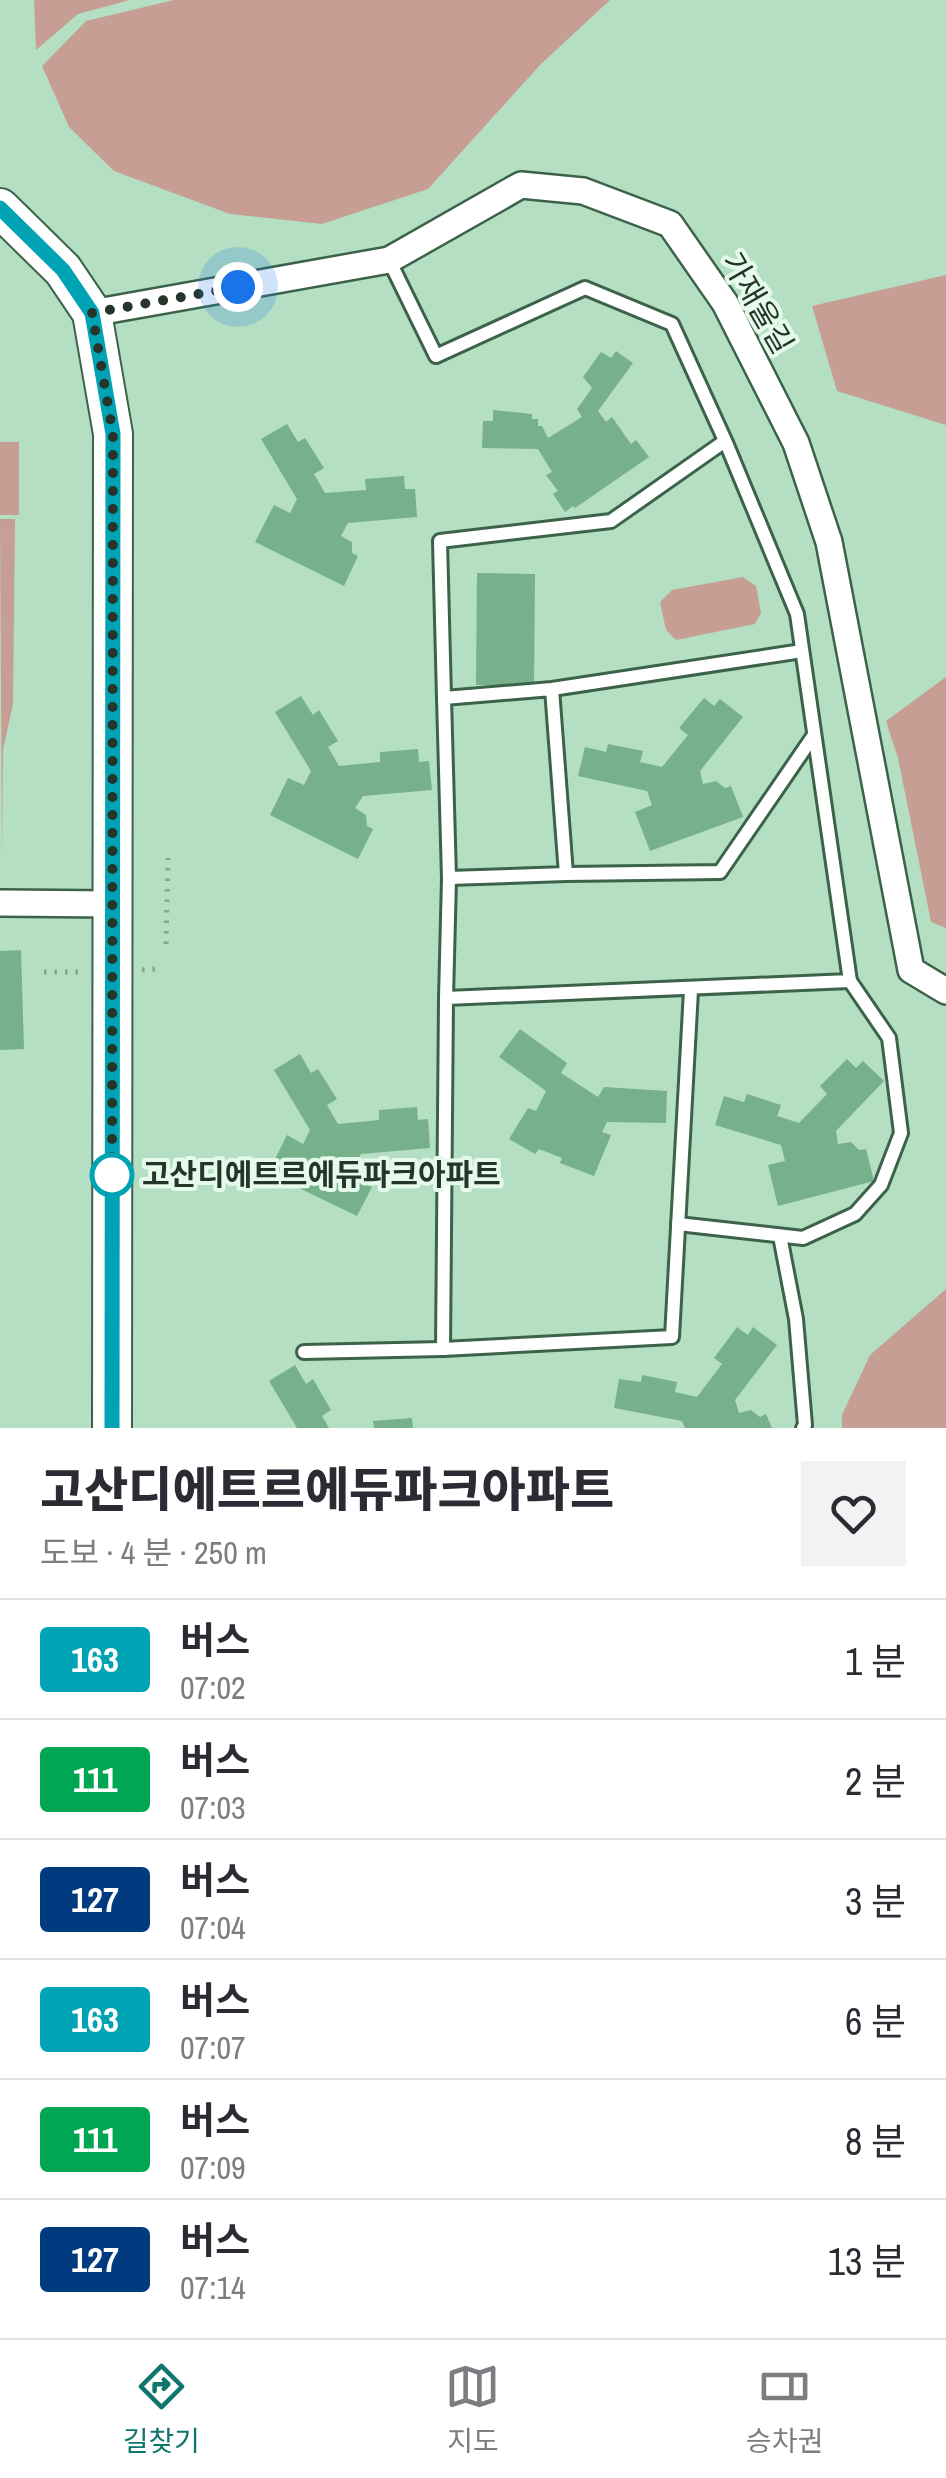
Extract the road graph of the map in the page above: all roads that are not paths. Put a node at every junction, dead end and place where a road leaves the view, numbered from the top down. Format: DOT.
graph roads {
  1 [pos="0,208"];
  2 [pos="389,260"];
  3 [pos="92,313"];
  4 [pos="725,441"];
  5 [pos="802,651"];
  6 [pos="552,688"];
  7 [pos="444,698"];
  8 [pos="814,735"];
  9 [pos="566,874"];
  10 [pos="449,878"];
  11 [pos="0,902"];
  12 [pos="113,904"];
  13 [pos="850,981"];
  14 [pos="691,990"];
  15 [pos="946,991"];
  16 [pos="446,998"];
  17 [pos="678,1224"];
  18 [pos="780,1236"];
  19 [pos="442,1348"];
  20 [pos="304,1352"];
  21 [pos="112,1428"];
  22 [pos="802,1428"];
  1 -- 3 [label="street"];
  2 -- 3 [label="street, 가재울길"];
  2 -- 4 [label="lane"];
  2 -- 15 [label="street, 가재울길"];
  3 -- 12 [label="street"];
  4 -- 5 [label="lane"];
  4 -- 7 [label="lane"];
  5 -- 6 [label="lane"];
  5 -- 8 [label="lane"];
  6 -- 7 [label="lane"];
  6 -- 9 [label="lane"];
  7 -- 10 [label="lane"];
  8 -- 9 [label="lane"];
  8 -- 13 [label="lane"];
  9 -- 10 [label="lane"];
  10 -- 16 [label="lane"];
  11 -- 12 [label="street"];
  12 -- 21 [label="street"];
  13 -- 14 [label="lane"];
  13 -- 18 [label="lane"];
  14 -- 16 [label="lane"];
  14 -- 17 [label="lane"];
  16 -- 19 [label="lane"];
  17 -- 18 [label="lane"];
  17 -- 19 [label="lane"];
  18 -- 22 [label="lane"];
  19 -- 20 [label="lane"];
}
